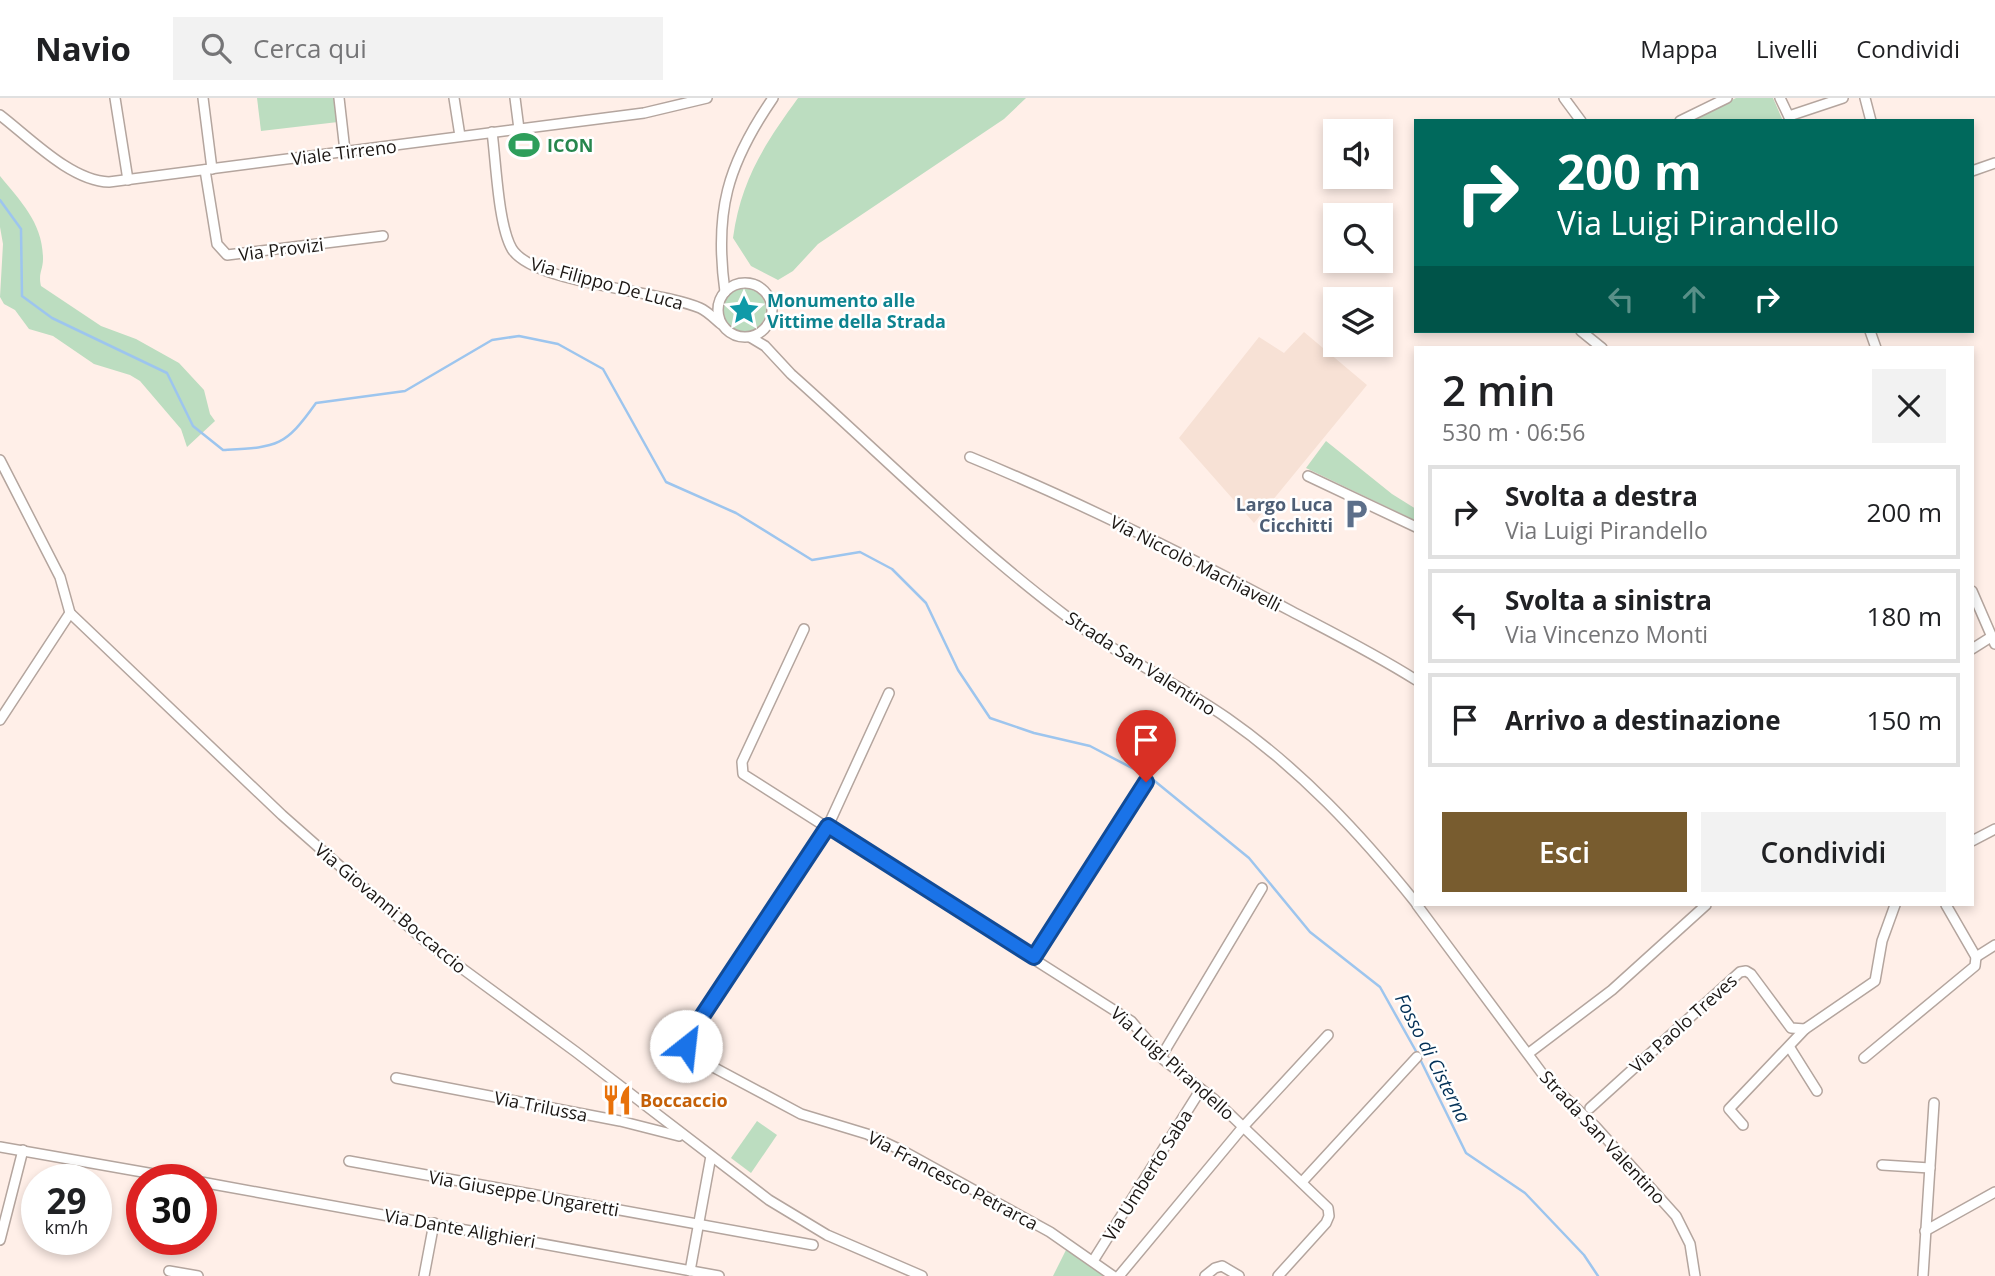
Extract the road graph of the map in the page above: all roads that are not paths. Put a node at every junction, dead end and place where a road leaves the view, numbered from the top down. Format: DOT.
graph roads {
  1 [pos="115,98"];
  2 [pos="203,98"];
  3 [pos="339,98"];
  4 [pos="454,98"];
  5 [pos="515,98"];
  6 [pos="707,98"];
  7 [pos="773,98"];
  8 [pos="1564,98"];
  9 [pos="1727,98"];
  10 [pos="1780,98"];
  11 [pos="1843,98"];
  12 [pos="1864,98"];
  13 [pos="0,115"];
  14 [pos="1580,119"];
  15 [pos="1685,119"];
  16 [pos="1790,119"];
  17 [pos="1870,119"];
  18 [pos="519,129"];
  19 [pos="492,132"];
  20 [pos="460,136"];
  21 [pos="345,151"];
  22 [pos="1995,163"];
  23 [pos="209,169"];
  24 [pos="1974,170"];
  25 [pos="128,180"];
  26 [pos="383,236"];
  27 [pos="722,267"];
  28 [pos="740,284"];
  29 [pos="725,292"];
  30 [pos="719,303"];
  31 [pos="700,308"];
  32 [pos="722,324"];
  33 [pos="765,329"];
  34 [pos="1583,333"];
  35 [pos="750,337"];
  36 [pos="765,346"];
  37 [pos="1600,346"];
  38 [pos="970,457"];
  39 [pos="0,460"];
  40 [pos="1308,476"];
  41 [pos="1414,526"];
  42 [pos="1974,596"];
  43 [pos="70,613"];
  44 [pos="804,629"];
  45 [pos="1993,640"];
  46 [pos="1974,648"];
  47 [pos="1414,679"];
  48 [pos="889,693"];
  49 [pos="0,720"];
  50 [pos="1146,782"];
  51 [pos="828,826"];
  52 [pos="1995,829"];
  53 [pos="1974,840"];
  54 [pos="1262,888"];
  55 [pos="1414,900"];
  56 [pos="1419,906"];
  57 [pos="1705,906"];
  58 [pos="1895,906"];
  59 [pos="1947,906"];
  60 [pos="1995,945"];
  61 [pos="1034,957"];
  62 [pos="1976,957"];
  63 [pos="1805,1029"];
  64 [pos="1328,1035"];
  65 [pos="1790,1048"];
  66 [pos="1529,1053"];
  67 [pos="1161,1057"];
  68 [pos="1417,1057"];
  69 [pos="1864,1058"];
  70 [pos="396,1078"];
  71 [pos="1201,1089"];
  72 [pos="1817,1091"];
  73 [pos="1934,1103"];
  74 [pos="1590,1108"];
  75 [pos="1744,1125"];
  76 [pos="1243,1127"];
  77 [pos="684,1137"];
  78 [pos="0,1147"];
  79 [pos="23,1150"];
  80 [pos="711,1156"];
  81 [pos="349,1161"];
  82 [pos="1882,1165"];
  83 [pos="1930,1168"];
  84 [pos="126,1169"];
  85 [pos="1302,1182"];
  86 [pos="217,1185"];
  87 [pos="1995,1192"];
  88 [pos="434,1223"];
  89 [pos="699,1224"];
  90 [pos="1925,1231"];
  91 [pos="0,1240"];
  92 [pos="813,1245"];
  93 [pos="1093,1261"];
  94 [pos="169,1270"];
  95 [pos="690,1270"];
  96 [pos="707,1275"];
  97 [pos="198,1276"];
  98 [pos="424,1276"];
  99 [pos="719,1276"];
  100 [pos="922,1276"];
  101 [pos="1113,1276"];
  102 [pos="1119,1276"];
  103 [pos="1205,1276"];
  104 [pos="1239,1276"];
  105 [pos="1278,1276"];
  106 [pos="1695,1276"];
  107 [pos="1923,1276"];
  1 -- 25 [label="street"];
  2 -- 23 [label="street"];
  3 -- 21 [label="street"];
  4 -- 20 [label="street"];
  5 -- 18 [label="street"];
  6 -- 18 [label="street, Viale Tirreno"];
  7 -- 27 [label="street"];
  8 -- 14 [label="street"];
  9 -- 15 [label="street"];
  10 -- 16 [label="street"];
  11 -- 16 [label="street"];
  12 -- 17 [label="street"];
  13 -- 25 [label="street, Viale Tirreno"];
  18 -- 19 [label="street, Viale Tirreno"];
  19 -- 20 [label="street, Viale Tirreno"];
  19 -- 31 [label="street, Via Filippo De Luca"];
  20 -- 21 [label="street, Viale Tirreno"];
  21 -- 23 [label="street, Viale Tirreno"];
  22 -- 24 [label="street"];
  23 -- 25 [label="street, Viale Tirreno"];
  23 -- 26 [label="street, Via Provizi"];
  27 -- 28 [label="street"];
  27 -- 29 [label="street"];
  28 -- 29 [label="street"];
  28 -- 33 [label="street"];
  29 -- 30 [label="street"];
  30 -- 31 [label="street"];
  30 -- 32 [label="street"];
  31 -- 32 [label="street"];
  32 -- 35 [label="street"];
  33 -- 35 [label="street"];
  33 -- 36 [label="street"];
  34 -- 37 [label="street"];
  35 -- 36 [label="street, Strada San Valentino"];
  36 -- 55 [label="street, Strada San Valentino"];
  38 -- 47 [label="street, Via Niccolò Machiavelli"];
  39 -- 43 [label="street"];
  40 -- 41 [label="street"];
  42 -- 45 [label="street"];
  43 -- 49 [label="street"];
  43 -- 77 [label="street, Via Giovanni Boccaccio"];
  44 -- 51 [label="street, Via Luigi Pirandello"];
  45 -- 46 [label="street"];
  48 -- 51 [label="street"];
  50 -- 61 [label="street"];
  51 -- 61 [label="street, Via Luigi Pirandello"];
  51 -- 93 [label="street, Via Francesco Petrarca"];
  52 -- 53 [label="street"];
  54 -- 67 [label="street"];
  56 -- 66 [label="street, Strada San Valentino"];
  57 -- 66 [label="street"];
  58 -- 63 [label="street"];
  59 -- 62 [label="street"];
  60 -- 62 [label="street"];
  61 -- 67 [label="street, Via Luigi Pirandello"];
  62 -- 69 [label="street"];
  63 -- 65 [label="street"];
  63 -- 74 [label="street, Via Paolo Treves"];
  64 -- 76 [label="street"];
  65 -- 72 [label="street"];
  65 -- 75 [label="street"];
  66 -- 106 [label="street, Strada San Valentino"];
  67 -- 71 [label="street, Via Luigi Pirandello"];
  68 -- 85 [label="street"];
  70 -- 77 [label="street, Via Trilussa"];
  71 -- 76 [label="street, Via Luigi Pirandello"];
  71 -- 93 [label="street, Via Umberto Saba"];
  73 -- 83 [label="street"];
  76 -- 85 [label="street, Via Luigi Pirandello"];
  76 -- 102 [label="street"];
  77 -- 80 [label="street, Via Giovanni Boccaccio"];
  78 -- 79 [label="street"];
  79 -- 84 [label="street"];
  79 -- 91 [label="street"];
  80 -- 89 [label="street"];
  80 -- 100 [label="street, Via Giovanni Boccaccio"];
  81 -- 89 [label="street, Via Giuseppe Ungaretti"];
  82 -- 83 [label="street"];
  83 -- 90 [label="street"];
  85 -- 105 [label="street, Via Luigi Pirandello"];
  86 -- 88 [label="street, Via Dante Alighieri"];
  87 -- 90 [label="street"];
  88 -- 95 [label="street, Via Dante Alighieri"];
  88 -- 98 [label="street"];
  89 -- 92 [label="street, Via Giuseppe Ungaretti"];
  89 -- 95 [label="street"];
  90 -- 107 [label="street"];
  93 -- 101 [label="street, Via Francesco Petrarca"];
  94 -- 97 [label="street"];
  95 -- 96 [label="street, Via Dante Alighieri"];
  96 -- 99 [label="street, Via Dante Alighieri"];
  103 -- 104 [label="street"];
}
